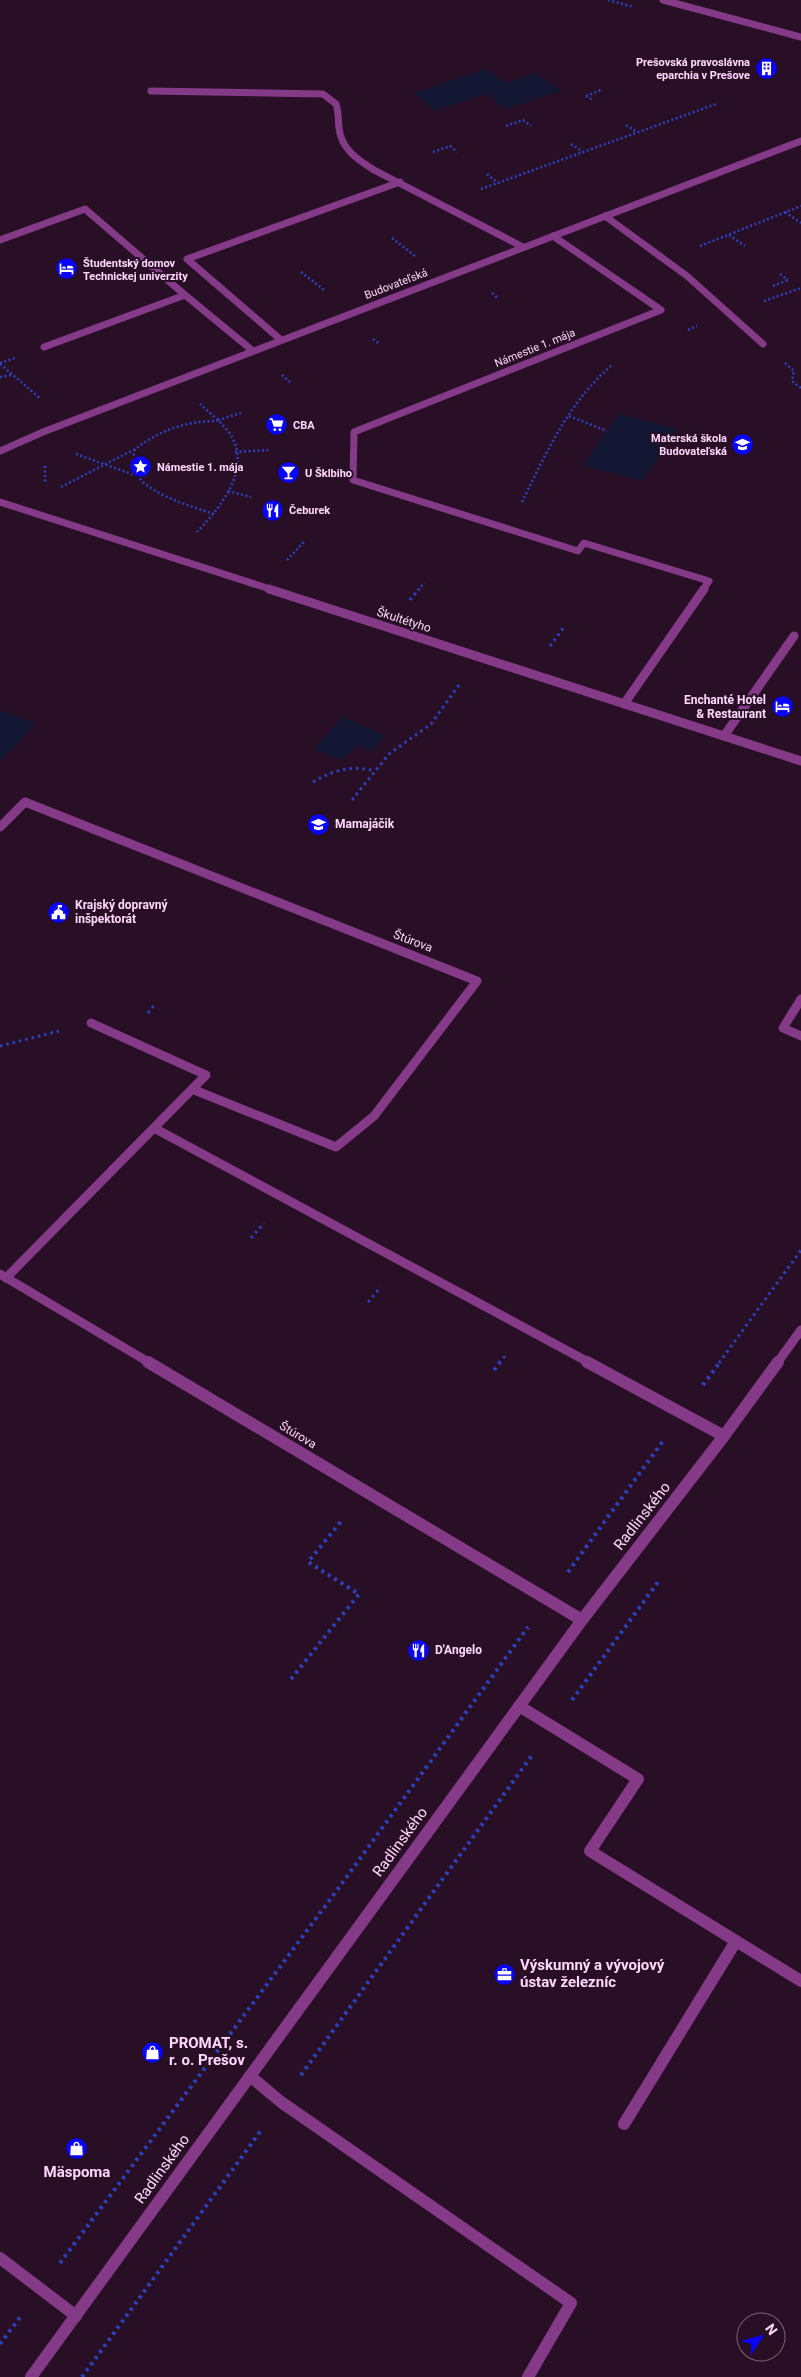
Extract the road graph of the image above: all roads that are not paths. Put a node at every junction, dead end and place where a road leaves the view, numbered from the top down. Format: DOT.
graph roads {
  1 [pos="663,0"];
  2 [pos="673,1"];
  3 [pos="801,37"];
  4 [pos="151,92"];
  5 [pos="801,142"];
  6 [pos="400,182"];
  7 [pos="605,216"];
  8 [pos="553,236"];
  9 [pos="0,240"];
  10 [pos="523,247"];
  11 [pos="185,294"];
  12 [pos="281,340"];
  13 [pos="763,344"];
  14 [pos="44,348"];
  15 [pos="253,351"];
  16 [pos="0,451"];
  17 [pos="0,502"];
  18 [pos="794,636"];
  19 [pos="624,704"];
  20 [pos="724,736"];
  21 [pos="801,761"];
  22 [pos="0,827"];
  23 [pos="801,999"];
  24 [pos="92,1023"];
  25 [pos="801,1036"];
  26 [pos="192,1089"];
  27 [pos="154,1128"];
  28 [pos="3,1276"];
  29 [pos="801,1330"];
  30 [pos="724,1436"];
  31 [pos="582,1620"];
  32 [pos="519,1706"];
  33 [pos="736,1941"];
  34 [pos="801,1981"];
  35 [pos="250,2076"];
  36 [pos="624,2124"];
  37 [pos="0,2258"];
  38 [pos="76,2316"];
  39 [pos="31,2377"];
  40 [pos="528,2377"];
  1 -- 2 [label="street"];
  2 -- 3 [label="street"];
  4 -- 6 [label="street"];
  5 -- 7 [label="street, Budovateľská"];
  6 -- 10 [label="street"];
  6 -- 12 [label="street"];
  7 -- 8 [label="street, Budovateľská"];
  7 -- 13 [label="street"];
  8 -- 10 [label="street, Budovateľská"];
  8 -- 19 [label="street, Námestie 1. mája"];
  9 -- 11 [label="street"];
  10 -- 12 [label="street, Budovateľská"];
  11 -- 14 [label="street"];
  11 -- 15 [label="street"];
  12 -- 15 [label="street, Budovateľská"];
  15 -- 16 [label="street, Budovateľská"];
  17 -- 19 [label="street, Škultétyho"];
  18 -- 20 [label="street"];
  19 -- 20 [label="street, Škultétyho"];
  20 -- 21 [label="street, Škultétyho"];
  22 -- 26 [label="street, Štúrova"];
  23 -- 25 [label="street"];
  24 -- 26 [label="street"];
  26 -- 27 [label="street"];
  27 -- 28 [label="street"];
  27 -- 30 [label="street"];
  28 -- 31 [label="street, Štúrova"];
  29 -- 30 [label="street, Radlinského"];
  30 -- 31 [label="street, Radlinského"];
  31 -- 32 [label="street, Radlinského"];
  32 -- 33 [label="street"];
  32 -- 35 [label="street, Radlinského"];
  33 -- 34 [label="street"];
  33 -- 36 [label="street"];
  35 -- 38 [label="street, Radlinského"];
  35 -- 40 [label="street"];
  37 -- 38 [label="street"];
  38 -- 39 [label="street, Radlinského"];
}
